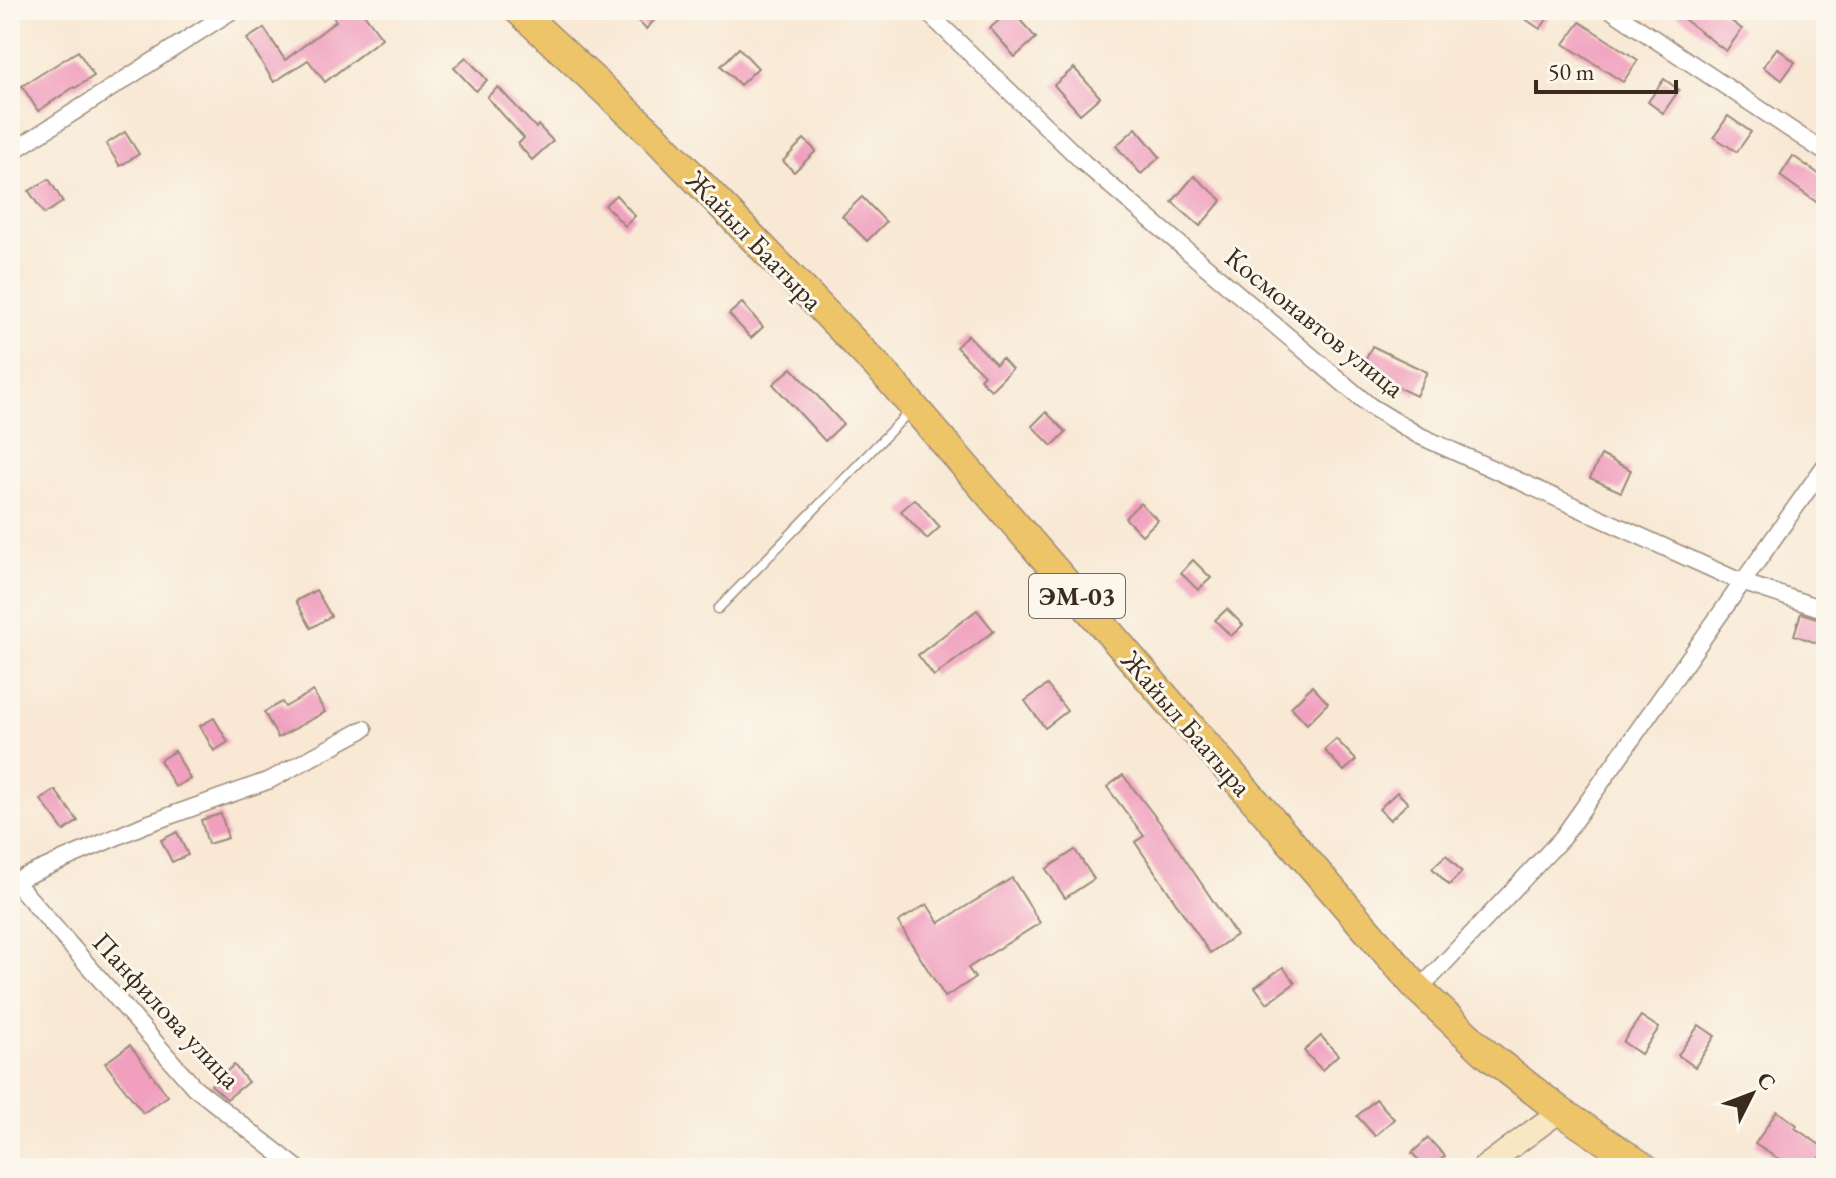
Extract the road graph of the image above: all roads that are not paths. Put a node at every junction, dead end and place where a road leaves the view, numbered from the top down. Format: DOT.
graph roads {
  1 [pos="233,10"];
  2 [pos="518,10"];
  3 [pos="925,10"];
  4 [pos="1611,10"];
  5 [pos="10,153"];
  6 [pos="1826,153"];
  7 [pos="914,407"];
  8 [pos="1826,464"];
  9 [pos="1741,582"];
  10 [pos="718,609"];
  11 [pos="1826,610"];
  12 [pos="364,729"];
  13 [pos="12,878"];
  14 [pos="1419,990"];
  15 [pos="1560,1111"];
  16 [pos="297,1168"];
  17 [pos="1483,1168"];
  18 [pos="1645,1168"];
  1 -- 5 [label="street"];
  2 -- 7 [label="highway, Жайыл Баатыра / ЭМ-03"];
  3 -- 9 [label="street, Космонавтов улица"];
  4 -- 6 [label="street"];
  7 -- 10 [label="lane"];
  7 -- 14 [label="highway, Жайыл Баатыра / ЭМ-03"];
  8 -- 9 [label="street"];
  9 -- 11 [label="street, Космонавтов улица"];
  9 -- 14 [label="street"];
  12 -- 13 [label="street"];
  13 -- 16 [label="street, Панфилова улица"];
  14 -- 15 [label="highway, Жайыл Баатыра / ЭМ-03"];
  15 -- 17 [label="street"];
  15 -- 18 [label="highway, Жайыл Баатыра / ЭМ-03"];
}
